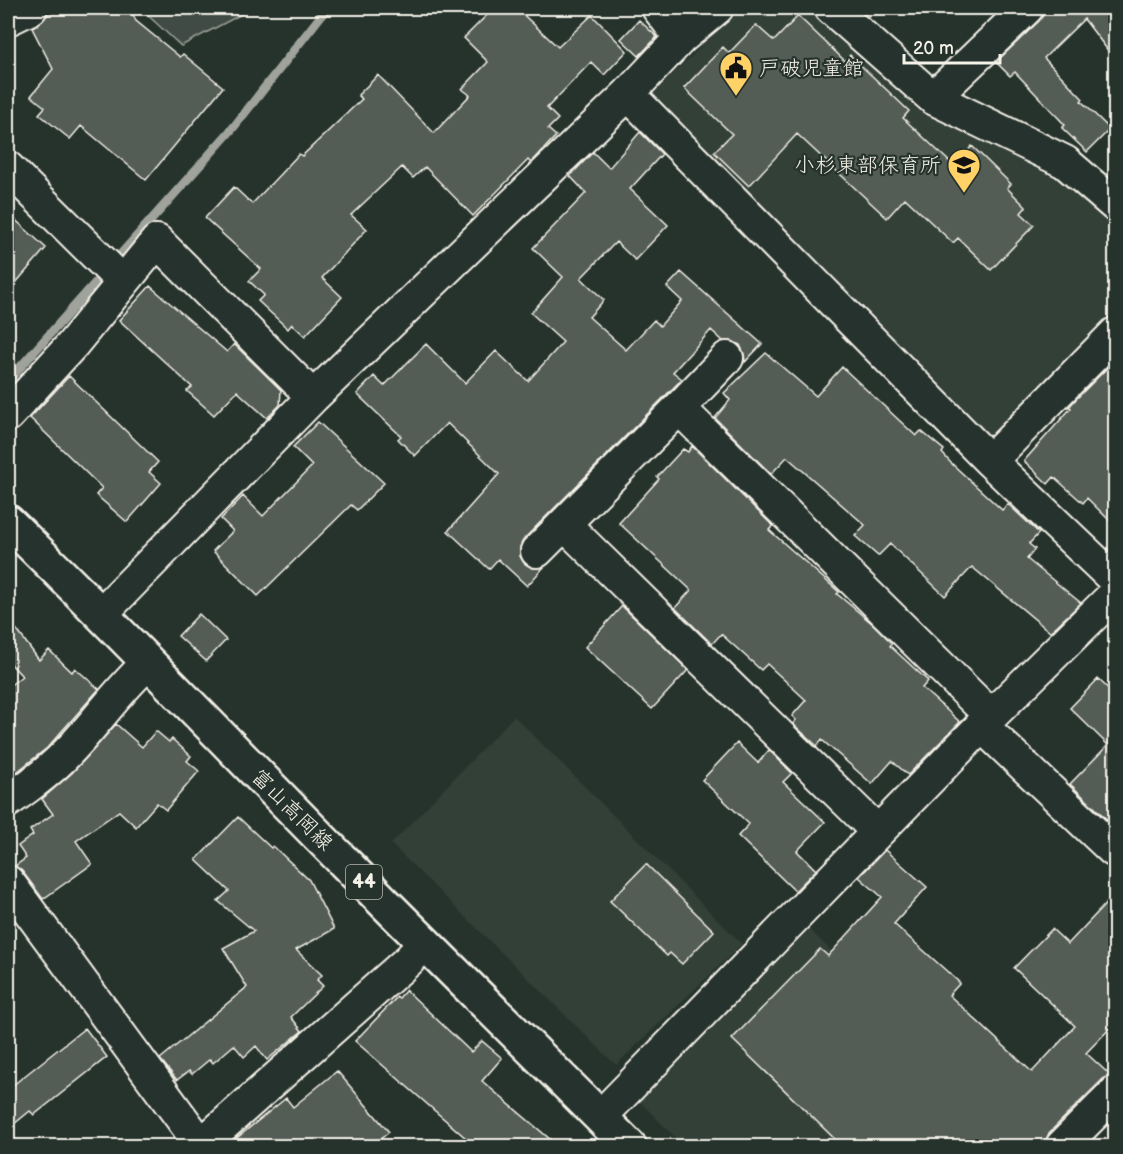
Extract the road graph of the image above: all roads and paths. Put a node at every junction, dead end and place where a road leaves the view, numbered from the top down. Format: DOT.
graph roads {
  1 [pos="32,8"];
  2 [pos="658,8"];
  3 [pos="717,8"];
  4 [pos="831,8"];
  5 [pos="1027,8"];
  6 [pos="8,19"];
  7 [pos="681,38"];
  8 [pos="628,94"];
  9 [pos="933,98"];
  10 [pos="8,168"];
  11 [pos="1116,206"];
  12 [pos="123,282"];
  13 [pos="1116,333"];
  14 [pos="727,358"];
  15 [pos="313,397"];
  16 [pos="679,408"];
  17 [pos="8,415"];
  18 [pos="990,460"];
  19 [pos="8,522"];
  20 [pos="564,524"];
  21 [pos="537,551"];
  22 [pos="1116,581"];
  23 [pos="1116,593"];
  24 [pos="102,614"];
  25 [pos="148,663"];
  26 [pos="986,721"];
  27 [pos="8,801"];
  28 [pos="878,832"];
  29 [pos="1116,848"];
  30 [pos="8,882"];
  31 [pos="425,943"];
  32 [pos="1116,1092"];
  33 [pos="600,1117"];
  34 [pos="202,1146"];
  35 [pos="629,1146"];
  36 [pos="1062,1146"];
  1 -- 6 [label="street"];
  2 -- 7 [label="street"];
  3 -- 7 [label="street"];
  4 -- 9 [label="street"];
  5 -- 9 [label="street"];
  7 -- 8 [label="street"];
  8 -- 15 [label="street"];
  8 -- 18 [label="street"];
  9 -- 11 [label="street"];
  10 -- 12 [label="street"];
  12 -- 15 [label="street"];
  12 -- 17 [label="street"];
  13 -- 18 [label="street"];
  14 -- 16 [label="street"];
  15 -- 24 [label="street"];
  16 -- 20 [label="street"];
  16 -- 26 [label="street"];
  18 -- 22 [label="street"];
  19 -- 24 [label="main road, 富山高岡線 / 44"];
  20 -- 21 [label="street"];
  20 -- 28 [label="street"];
  23 -- 26 [label="street"];
  24 -- 25 [label="main road, 富山高岡線 / 44"];
  25 -- 27 [label="street"];
  25 -- 31 [label="main road, 富山高岡線 / 44"];
  26 -- 28 [label="street"];
  26 -- 29 [label="street"];
  28 -- 33 [label="street"];
  30 -- 34 [label="street"];
  31 -- 33 [label="main road, 富山高岡線 / 44"];
  31 -- 34 [label="street"];
  32 -- 36 [label="street"];
  33 -- 35 [label="main road, 富山高岡線 / 44"];
}
